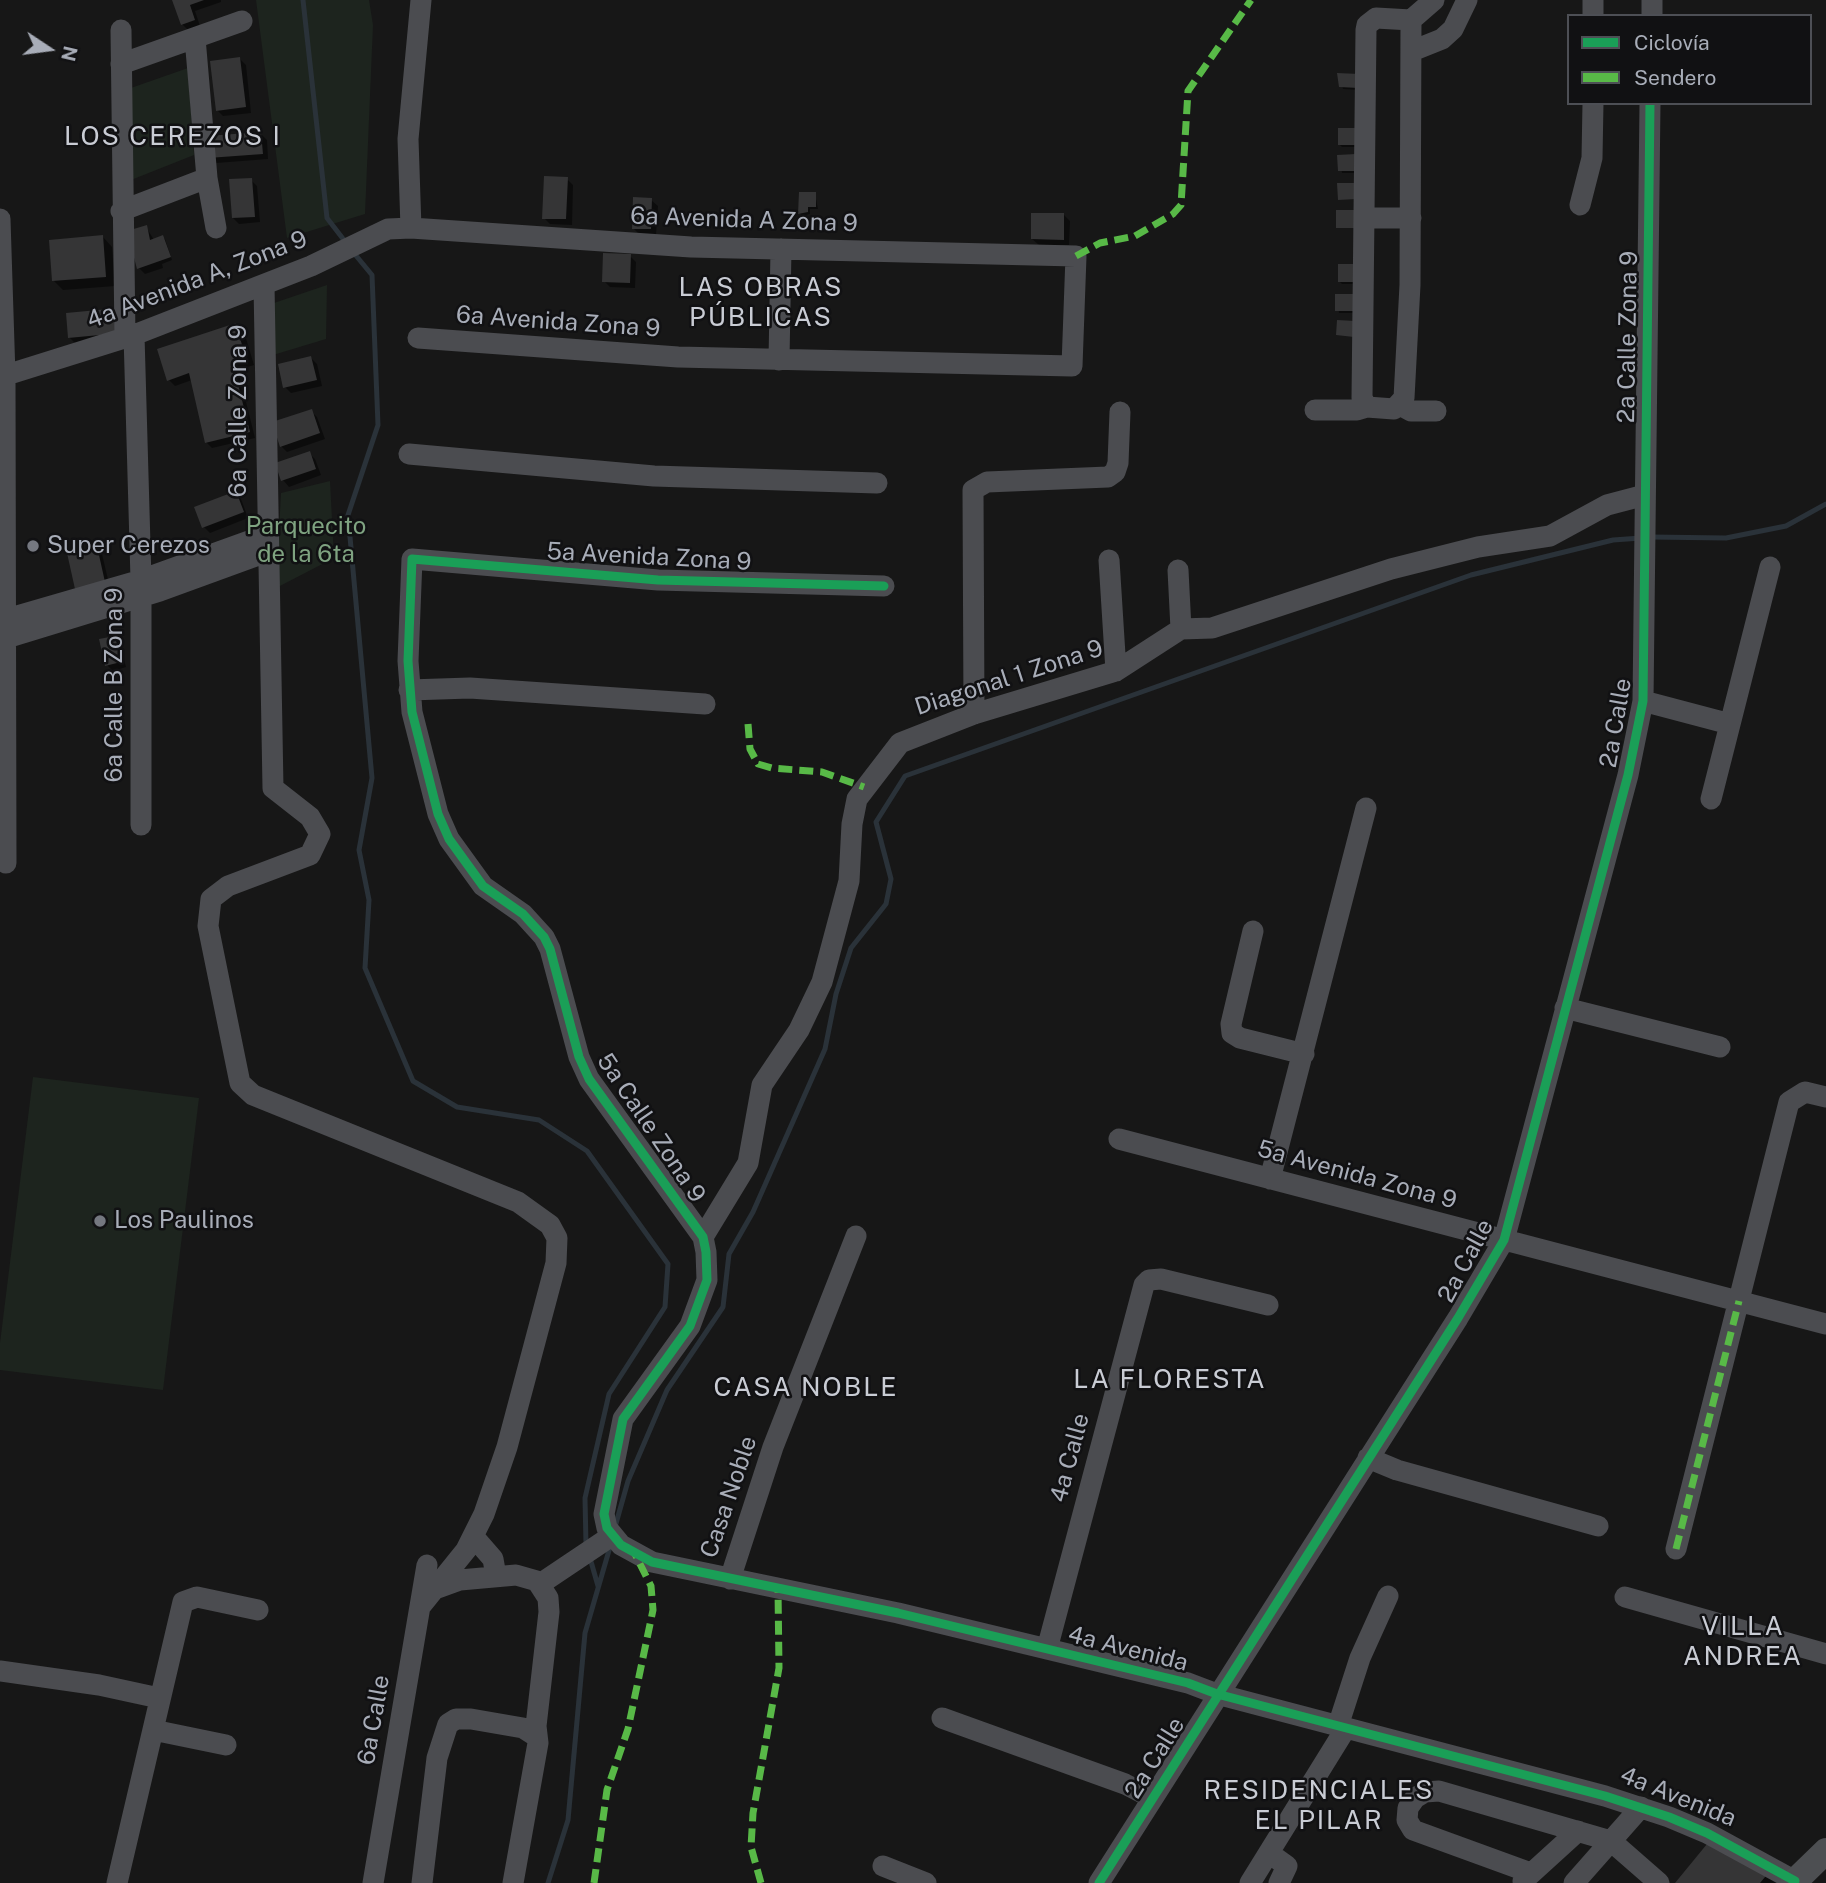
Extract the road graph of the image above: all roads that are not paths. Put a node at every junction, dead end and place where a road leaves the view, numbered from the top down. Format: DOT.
graph roads {
  1 [pos="421,0"];
  2 [pos="1434,0"];
  3 [pos="1467,0"];
  4 [pos="1410,20"];
  5 [pos="242,21"];
  6 [pos="121,30"];
  7 [pos="195,38"];
  8 [pos="1412,51"];
  9 [pos="121,64"];
  10 [pos="1593,105"];
  11 [pos="1650,105"];
  12 [pos="207,178"];
  13 [pos="1580,205"];
  14 [pos="121,211"];
  15 [pos="1364,218"];
  16 [pos="1411,218"];
  17 [pos="0,219"];
  18 [pos="216,228"];
  19 [pos="411,228"];
  20 [pos="781,249"];
  21 [pos="264,285"];
  22 [pos="129,337"];
  23 [pos="418,338"];
  24 [pos="779,360"];
  25 [pos="1072,366"];
  26 [pos="2,377"];
  27 [pos="1400,405"];
  28 [pos="1367,407"];
  29 [pos="1315,410"];
  30 [pos="1436,411"];
  31 [pos="1120,412"];
  32 [pos="409,454"];
  33 [pos="877,483"];
  34 [pos="1645,499"];
  35 [pos="267,543"];
  36 [pos="412,559"];
  37 [pos="1109,560"];
  38 [pos="1770,567"];
  39 [pos="1178,570"];
  40 [pos="1646,570"];
  41 [pos="884,586"];
  42 [pos="140,589"];
  43 [pos="1181,629"];
  44 [pos="3,630"];
  45 [pos="1116,671"];
  46 [pos="410,691"];
  47 [pos="1643,701"];
  48 [pos="705,705"];
  49 [pos="974,713"];
  50 [pos="1730,724"];
  51 [pos="1711,799"];
  52 [pos="1366,808"];
  53 [pos="141,825"];
  54 [pos="6,863"];
  55 [pos="1253,931"];
  56 [pos="1565,1008"];
  57 [pos="1720,1047"];
  58 [pos="1304,1054"];
  59 [pos="1826,1097"];
  60 [pos="1119,1139"];
  61 [pos="1270,1179"];
  62 [pos="856,1236"];
  63 [pos="703,1237"];
  64 [pos="1504,1240"];
  65 [pos="1739,1301"];
  66 [pos="1268,1305"];
  67 [pos="1826,1324"];
  68 [pos="1368,1458"];
  69 [pos="1598,1526"];
  70 [pos="472,1536"];
  71 [pos="613,1536"];
  72 [pos="1676,1549"];
  73 [pos="427,1565"];
  74 [pos="496,1576"];
  75 [pos="730,1579"];
  76 [pos="540,1584"];
  77 [pos="1388,1596"];
  78 [pos="1625,1597"];
  79 [pos="427,1599"];
  80 [pos="258,1610"];
  81 [pos="1047,1649"];
  82 [pos="1826,1654"];
  83 [pos="0,1671"];
  84 [pos="1217,1694"];
  85 [pos="159,1698"];
  86 [pos="942,1718"];
  87 [pos="1342,1727"];
  88 [pos="153,1730"];
  89 [pos="537,1737"];
  90 [pos="226,1745"];
  91 [pos="1152,1798"];
  92 [pos="1642,1807"];
  93 [pos="1578,1831"];
  94 [pos="1611,1840"];
  95 [pos="1826,1850"];
  96 [pos="1269,1853"];
  97 [pos="883,1866"];
  98 [pos="1826,1875"];
  99 [pos="1526,1878"];
  100 [pos="1802,1882"];
  101 [pos="117,1883"];
  102 [pos="373,1883"];
  103 [pos="422,1883"];
  104 [pos="513,1883"];
  105 [pos="926,1883"];
  106 [pos="1099,1883"];
  107 [pos="1250,1883"];
  108 [pos="1279,1883"];
  109 [pos="1574,1883"];
  110 [pos="1659,1883"];
  1 -- 19 [label="street"];
  2 -- 4 [label="street"];
  3 -- 8 [label="street"];
  4 -- 8 [label="street"];
  4 -- 15 [label="street"];
  5 -- 7 [label="street"];
  6 -- 9 [label="street, 6a Calle B Zona 9"];
  7 -- 9 [label="street"];
  7 -- 12 [label="street"];
  8 -- 16 [label="street"];
  9 -- 14 [label="street, 6a Calle B Zona 9"];
  10 -- 13 [label="street"];
  11 -- 34 [label="street, 2a Calle Zona 9"];
  12 -- 14 [label="street"];
  12 -- 18 [label="street"];
  14 -- 22 [label="street, 6a Calle B Zona 9"];
  15 -- 16 [label="street"];
  15 -- 28 [label="street"];
  16 -- 27 [label="street"];
  17 -- 26 [label="street"];
  19 -- 20 [label="street, 6a Avenida A Zona 9"];
  19 -- 21 [label="street, 4a Avenida A, Zona 9"];
  20 -- 24 [label="street"];
  20 -- 25 [label="street, 6a Avenida A Zona 9"];
  21 -- 22 [label="street, 4a Avenida A, Zona 9"];
  21 -- 35 [label="street, 6a Calle Zona 9"];
  22 -- 26 [label="street, 4a Avenida A, Zona 9"];
  22 -- 42 [label="street, 6a Calle B Zona 9"];
  23 -- 24 [label="street, 6a Avenida Zona 9"];
  24 -- 25 [label="street, 6a Avenida Zona 9"];
  26 -- 44 [label="street"];
  27 -- 28 [label="street"];
  27 -- 30 [label="street"];
  28 -- 29 [label="street"];
  31 -- 49 [label="street"];
  32 -- 33 [label="street"];
  34 -- 40 [label="street, 2a Calle Zona 9"];
  34 -- 43 [label="street, Diagonal 1 Zona 9"];
  35 -- 42 [label="street"];
  35 -- 70 [label="street, 6a Calle Zona 9"];
  36 -- 41 [label="street, 5a Avenida Zona 9"];
  36 -- 46 [label="street, 5a Calle Zona 9"];
  37 -- 45 [label="street"];
  38 -- 50 [label="street"];
  39 -- 43 [label="street"];
  40 -- 47 [label="street, 2a Calle"];
  42 -- 44 [label="street"];
  42 -- 53 [label="street, 6a Calle B Zona 9"];
  43 -- 45 [label="street, Diagonal 1 Zona 9"];
  44 -- 54 [label="street"];
  45 -- 49 [label="street, Diagonal 1 Zona 9"];
  46 -- 48 [label="street"];
  46 -- 63 [label="street, 5a Calle Zona 9"];
  47 -- 50 [label="street"];
  47 -- 56 [label="street, 2a Calle"];
  49 -- 63 [label="street, Diagonal 1 Zona 9"];
  50 -- 51 [label="street"];
  52 -- 58 [label="street"];
  55 -- 58 [label="street"];
  56 -- 57 [label="street"];
  56 -- 64 [label="street, 2a Calle"];
  58 -- 61 [label="street"];
  59 -- 65 [label="street"];
  60 -- 61 [label="street, 5a Avenida Zona 9"];
  61 -- 64 [label="street, 5a Avenida Zona 9"];
  62 -- 75 [label="street, Casa Noble"];
  63 -- 71 [label="street, 5a Calle Zona 9"];
  64 -- 65 [label="street, 5a Avenida Zona 9"];
  64 -- 68 [label="street, 2a Calle"];
  65 -- 67 [label="street, 5a Avenida Zona 9"];
  65 -- 72 [label="street"];
  66 -- 81 [label="street, 4a Calle"];
  68 -- 69 [label="street"];
  68 -- 84 [label="street, 2a Calle"];
  70 -- 74 [label="street"];
  70 -- 79 [label="street"];
  71 -- 75 [label="street, 4a Avenida"];
  71 -- 76 [label="street"];
  73 -- 79 [label="street, 6a Calle"];
  74 -- 76 [label="street"];
  74 -- 79 [label="street"];
  75 -- 81 [label="street, 4a Avenida"];
  76 -- 89 [label="street"];
  77 -- 87 [label="street"];
  78 -- 82 [label="street"];
  79 -- 102 [label="street, 6a Calle"];
  80 -- 85 [label="street"];
  81 -- 84 [label="street, 4a Avenida"];
  83 -- 85 [label="street"];
  84 -- 87 [label="street, 4a Avenida"];
  84 -- 91 [label="street, 2a Calle"];
  85 -- 88 [label="street"];
  86 -- 91 [label="street"];
  87 -- 92 [label="street, 4a Avenida"];
  87 -- 96 [label="street"];
  88 -- 90 [label="street"];
  88 -- 101 [label="street"];
  89 -- 103 [label="street"];
  89 -- 104 [label="street"];
  91 -- 106 [label="street, 2a Calle"];
  92 -- 94 [label="street"];
  92 -- 100 [label="street, 4a Avenida"];
  93 -- 94 [label="street"];
  93 -- 99 [label="street"];
  93 -- 99 [label="street"];
  94 -- 109 [label="street"];
  94 -- 110 [label="street"];
  95 -- 100 [label="main road"];
  96 -- 107 [label="street"];
  96 -- 108 [label="street"];
  97 -- 105 [label="street"];
  98 -- 100 [label="main road"];
}
